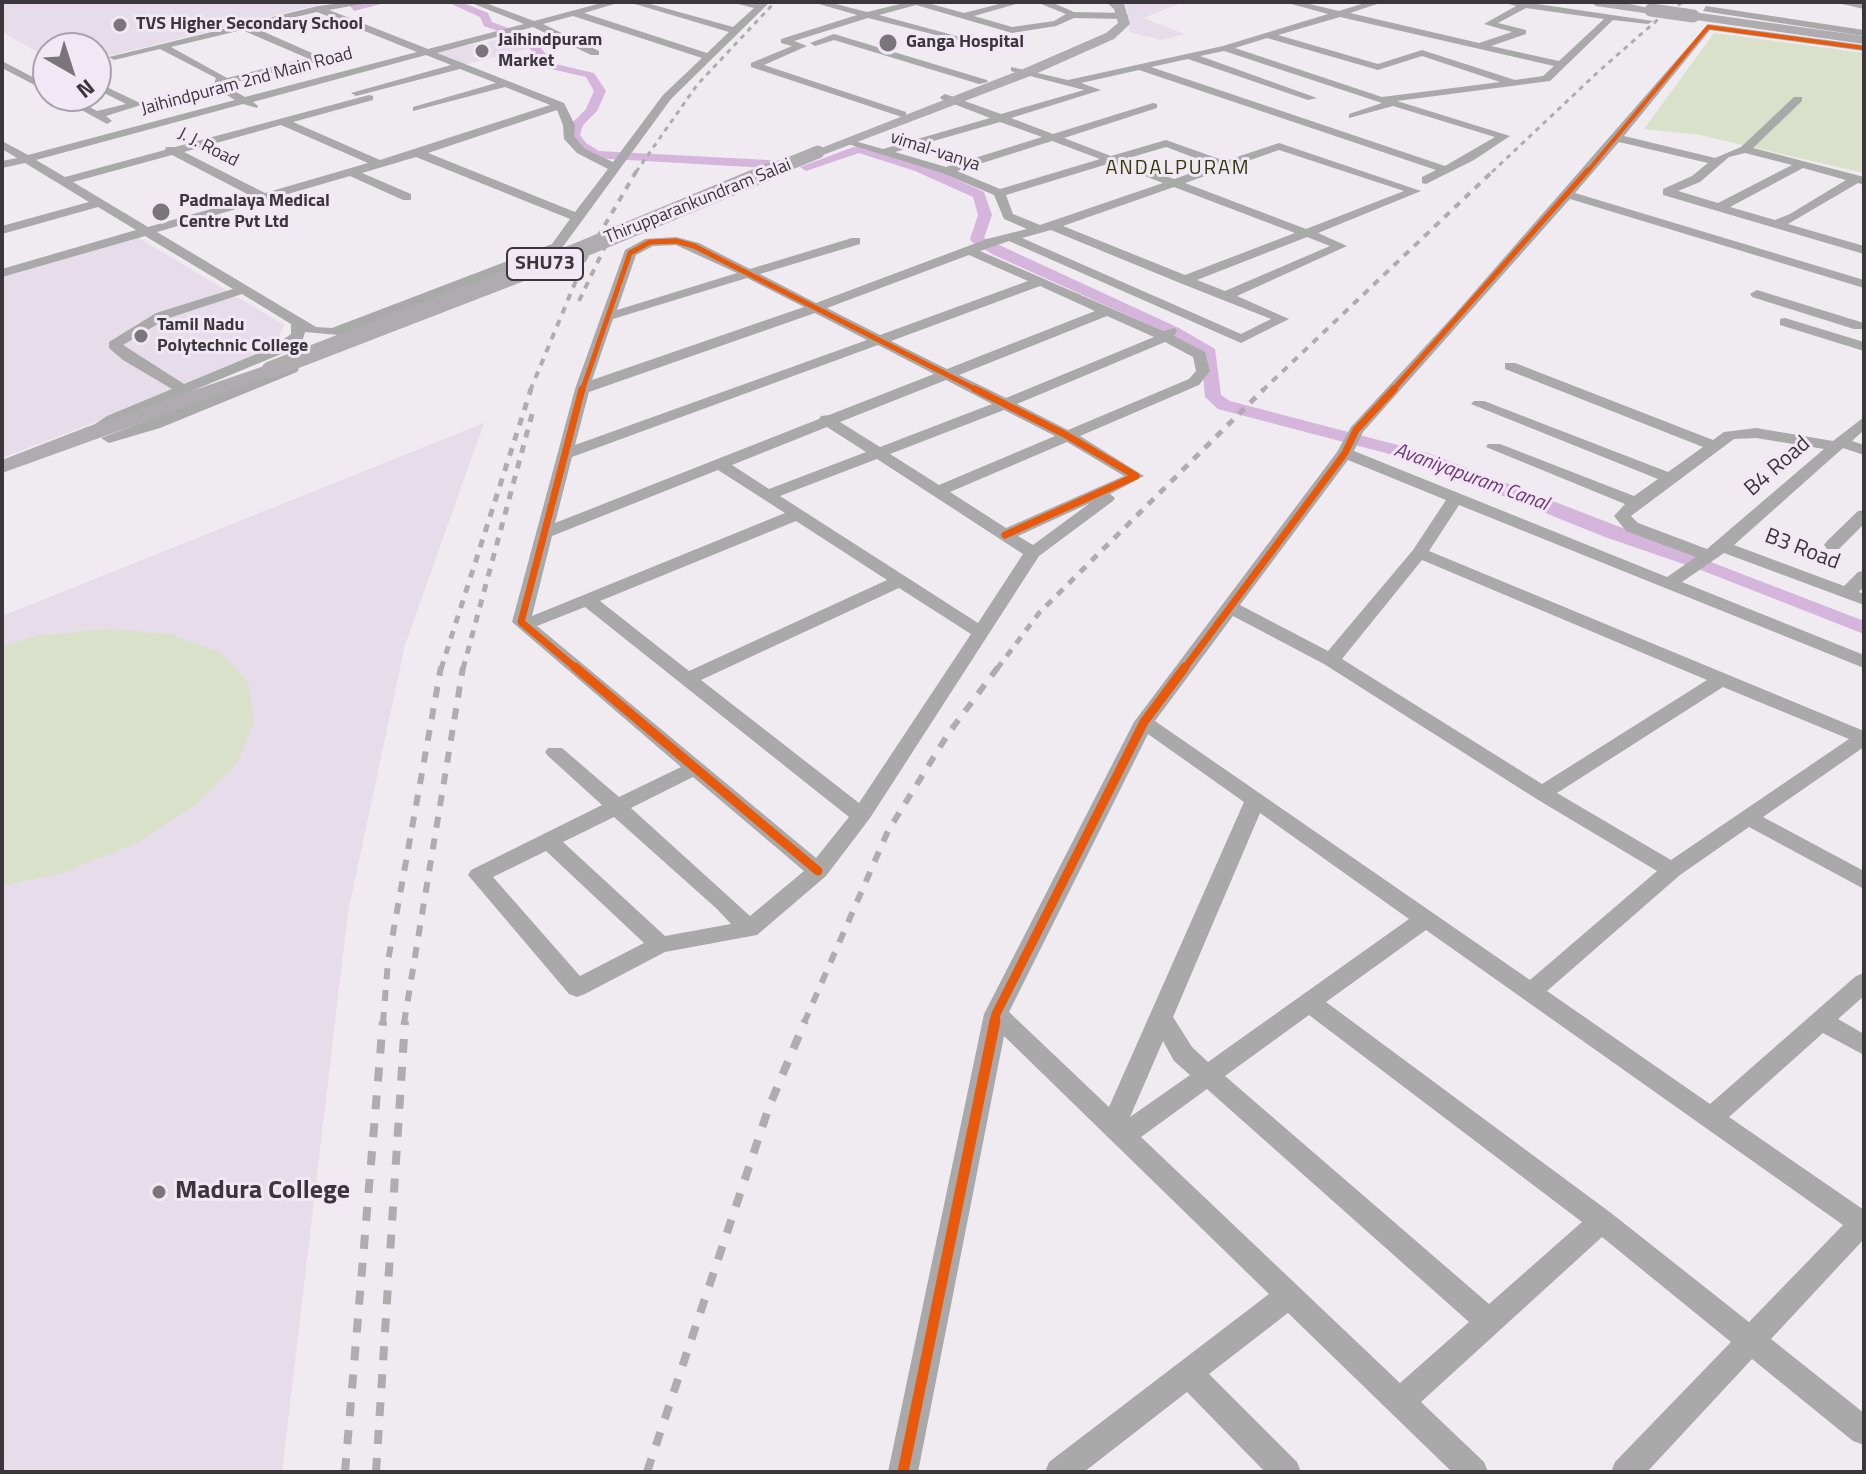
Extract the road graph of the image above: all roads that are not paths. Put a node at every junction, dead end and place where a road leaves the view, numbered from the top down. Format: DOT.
graph roads {
  1 [pos="366,2"];
  2 [pos="474,2"];
  3 [pos="616,2"];
  4 [pos="633,2"];
  5 [pos="735,2"];
  6 [pos="817,2"];
  7 [pos="917,2"];
  8 [pos="1018,2"];
  9 [pos="1041,2"];
  10 [pos="1289,2"];
  11 [pos="1378,2"];
  12 [pos="1507,2"];
  13 [pos="1596,2"];
  14 [pos="1845,2"];
  15 [pos="762,4"];
  16 [pos="1525,5"];
  17 [pos="1864,6"];
  18 [pos="318,9"];
  19 [pos="1115,9"];
  20 [pos="1706,9"];
  21 [pos="573,13"];
  22 [pos="869,15"];
  23 [pos="1072,15"];
  24 [pos="1343,15"];
  25 [pos="964,16"];
  26 [pos="1650,16"];
  27 [pos="1611,17"];
  28 [pos="534,24"];
  29 [pos="244,27"];
  30 [pos="736,31"];
  31 [pos="1864,33"];
  32 [pos="1270,36"];
  33 [pos="957,39"];
  34 [pos="1864,40"];
  35 [pos="1483,45"];
  36 [pos="162,46"];
  37 [pos="802,46"];
  38 [pos="1225,48"];
  39 [pos="1864,48"];
  40 [pos="424,52"];
  41 [pos="595,53"];
  42 [pos="706,56"];
  43 [pos="1189,56"];
  44 [pos="114,57"];
  45 [pos="2,64"];
  46 [pos="1561,65"];
  47 [pos="459,66"];
  48 [pos="1140,67"];
  49 [pos="1022,71"];
  50 [pos="32,81"];
  51 [pos="327,81"];
  52 [pos="222,82"];
  53 [pos="983,82"];
  54 [pos="508,83"];
  55 [pos="1067,83"];
  56 [pos="1518,84"];
  57 [pos="112,93"];
  58 [pos="356,93"];
  59 [pos="1312,98"];
  60 [pos="950,99"];
  61 [pos="1798,99"];
  62 [pos="1387,101"];
  63 [pos="245,102"];
  64 [pos="560,105"];
  65 [pos="1153,106"];
  66 [pos="259,108"];
  67 [pos="417,109"];
  68 [pos="112,111"];
  69 [pos="90,112"];
  70 [pos="108,112"];
  71 [pos="96,115"];
  72 [pos="1353,116"];
  73 [pos="902,117"];
  74 [pos="1002,118"];
  75 [pos="280,119"];
  76 [pos="131,132"];
  77 [pos="148,137"];
  78 [pos="1051,137"];
  79 [pos="1616,138"];
  80 [pos="851,143"];
  81 [pos="2,144"];
  82 [pos="160,144"];
  83 [pos="1745,149"];
  84 [pos="173,151"];
  85 [pos="417,153"];
  86 [pos="881,153"];
  87 [pos="29,158"];
  88 [pos="1109,159"];
  89 [pos="1715,161"];
  90 [pos="379,164"];
  91 [pos="616,164"];
  92 [pos="2,165"];
  93 [pos="1225,165"];
  94 [pos="1801,165"];
  95 [pos="1446,170"];
  96 [pos="946,171"];
  97 [pos="351,172"];
  98 [pos="66,180"];
  99 [pos="1426,180"];
  100 [pos="1860,180"];
  101 [pos="1174,183"];
  102 [pos="999,193"];
  103 [pos="1567,194"];
  104 [pos="407,197"];
  105 [pos="265,198"];
  106 [pos="101,202"];
  107 [pos="1718,208"];
  108 [pos="577,217"];
  109 [pos="1775,224"];
  110 [pos="1052,226"];
  111 [pos="1037,229"];
  112 [pos="2,230"];
  113 [pos="150,232"];
  114 [pos="1309,234"];
  115 [pos="1010,237"];
  116 [pos="856,241"];
  117 [pos="650,242"];
  118 [pos="561,243"];
  119 [pos="981,247"];
  120 [pos="1864,250"];
  121 [pos="2,273"];
  122 [pos="752,274"];
  123 [pos="1185,280"];
  124 [pos="1042,281"];
  125 [pos="1864,284"];
  126 [pos="245,289"];
  127 [pos="1757,294"];
  128 [pos="1226,296"];
  129 [pos="818,307"];
  130 [pos="1803,308"];
  131 [pos="1107,311"];
  132 [pos="607,317"];
  133 [pos="298,321"];
  134 [pos="362,321"];
  135 [pos="1785,322"];
  136 [pos="1859,326"];
  137 [pos="1771,331"];
  138 [pos="386,332"];
  139 [pos="1168,333"];
  140 [pos="880,340"];
  141 [pos="1864,347"];
  142 [pos="1510,366"];
  143 [pos="944,374"];
  144 [pos="582,389"];
  145 [pos="187,395"];
  146 [pos="1005,404"];
  147 [pos="1479,404"];
  148 [pos="826,419"];
  149 [pos="1864,422"];
  150 [pos="102,435"];
  151 [pos="1066,435"];
  152 [pos="1350,442"];
  153 [pos="1838,444"];
  154 [pos="1715,446"];
  155 [pos="1494,447"];
  156 [pos="1864,450"];
  157 [pos="874,452"];
  158 [pos="565,454"];
  159 [pos="718,463"];
  160 [pos="2,467"];
  161 [pos="1136,476"];
  162 [pos="1670,478"];
  163 [pos="2,480"];
  164 [pos="939,491"];
  165 [pos="768,495"];
  166 [pos="1455,499"];
  167 [pos="1636,502"];
  168 [pos="798,514"];
  169 [pos="1864,515"];
  170 [pos="544,533"];
  171 [pos="1005,535"];
  172 [pos="1833,545"];
  173 [pos="1033,553"];
  174 [pos="1419,553"];
  175 [pos="1706,556"];
  176 [pos="1864,576"];
  177 [pos="899,581"];
  178 [pos="1670,583"];
  179 [pos="1856,597"];
  180 [pos="587,600"];
  181 [pos="1232,608"];
  182 [pos="525,625"];
  183 [pos="981,633"];
  184 [pos="1331,660"];
  185 [pos="1864,662"];
  186 [pos="687,679"];
  187 [pos="1722,679"];
  188 [pos="1144,722"];
  189 [pos="1864,738"];
  190 [pos="555,752"];
  191 [pos="695,768"];
  192 [pos="1542,793"];
  193 [pos="1256,799"];
  194 [pos="617,806"];
  195 [pos="860,815"];
  196 [pos="1748,818"];
  197 [pos="548,840"];
  198 [pos="1672,870"];
  199 [pos="818,871"];
  200 [pos="1864,881"];
  201 [pos="1425,919"];
  202 [pos="749,929"];
  203 [pos="660,945"];
  204 [pos="1864,982"];
  205 [pos="1531,992"];
  206 [pos="1309,1002"];
  207 [pos="996,1014"];
  208 [pos="1161,1018"];
  209 [pos="1821,1020"];
  210 [pos="1864,1046"];
  211 [pos="1207,1076"];
  212 [pos="1711,1118"];
  213 [pos="1119,1130"];
  214 [pos="1601,1221"];
  215 [pos="1863,1224"];
  216 [pos="1289,1295"];
  217 [pos="1489,1322"];
  218 [pos="1751,1340"];
  219 [pos="1189,1374"];
  220 [pos="1400,1402"];
  221 [pos="1864,1431"];
  222 [pos="1075,1468"];
  223 [pos="903,1472"];
  224 [pos="1286,1472"];
  225 [pos="1473,1472"];
  226 [pos="1626,1472"];
  1 -- 18 [label="street"];
  2 -- 28 [label="street"];
  3 -- 21 [label="street, Jaihindpuram 2nd Main Road"];
  4 -- 30 [label="street"];
  5 -- 15 [label="street"];
  6 -- 22 [label="street"];
  7 -- 22 [label="street"];
  7 -- 25 [label="street"];
  8 -- 25 [label="street"];
  9 -- 23 [label="street"];
  10 -- 24 [label="street"];
  11 -- 24 [label="street"];
  12 -- 16 [label="street"];
  13 -- 26 [label="main road"];
  14 -- 17 [label="street"];
  15 -- 30 [label="street"];
  16 -- 27 [label="street"];
  16 -- 35 [label="street"];
  18 -- 29 [label="street"];
  18 -- 40 [label="street"];
  19 -- 23 [label="street"];
  19 -- 49 [label="main road, Thirupparankundram Salai / SHU73"];
  20 -- 31 [label="street"];
  21 -- 28 [label="street, Jaihindpuram 2nd Main Road"];
  21 -- 42 [label="street"];
  22 -- 33 [label="street"];
  22 -- 37 [label="street"];
  23 -- 25 [label="street"];
  24 -- 32 [label="street"];
  24 -- 35 [label="street"];
  26 -- 27 [label="street"];
  26 -- 34 [label="main road, bridge"];
  27 -- 46 [label="street"];
  28 -- 40 [label="street, Jaihindpuram 2nd Main Road"];
  28 -- 41 [label="street"];
  29 -- 36 [label="street"];
  29 -- 52 [label="street"];
  30 -- 42 [label="street"];
  32 -- 38 [label="street"];
  32 -- 56 [label="street"];
  35 -- 46 [label="street"];
  36 -- 44 [label="street"];
  36 -- 52 [label="street"];
  37 -- 53 [label="street"];
  37 -- 73 [label="street"];
  38 -- 43 [label="street"];
  38 -- 62 [label="street"];
  39 -- 79 [label="street"];
  40 -- 47 [label="street"];
  40 -- 51 [label="street, Jaihindpuram 2nd Main Road"];
  42 -- 91 [label="street"];
  43 -- 48 [label="street"];
  43 -- 59 [label="street"];
  45 -- 50 [label="street"];
  46 -- 56 [label="street"];
  47 -- 54 [label="street"];
  47 -- 58 [label="street"];
  48 -- 55 [label="street"];
  48 -- 95 [label="street"];
  49 -- 53 [label="main road, Thirupparankundram Salai / SHU73"];
  49 -- 55 [label="street"];
  49 -- 60 [label="main road, Thirupparankundram Salai / SHU73"];
  51 -- 58 [label="street"];
  51 -- 63 [label="street, Jaihindpuram 2nd Main Road"];
  52 -- 63 [label="street"];
  53 -- 60 [label="main road, Thirupparankundram Salai / SHU73"];
  54 -- 64 [label="street"];
  54 -- 67 [label="street"];
  55 -- 74 [label="street"];
  56 -- 62 [label="street"];
  57 -- 68 [label="street"];
  58 -- 75 [label="street"];
  60 -- 73 [label="main road, Thirupparankundram Salai / SHU73"];
  60 -- 74 [label="street"];
  61 -- 83 [label="street"];
  62 -- 72 [label="street"];
  62 -- 95 [label="street"];
  63 -- 66 [label="street"];
  63 -- 76 [label="street, Jaihindpuram 2nd Main Road"];
  64 -- 85 [label="street"];
  64 -- 91 [label="street"];
  65 -- 78 [label="street"];
  69 -- 71 [label="street, J. J. Road"];
  70 -- 71 [label="street"];
  71 -- 76 [label="street, J. J. Road"];
  73 -- 80 [label="street"];
  73 -- 145 [label="main road, Thirupparankundram Salai / SHU73, bridge"];
  74 -- 78 [label="street"];
  74 -- 86 [label="street"];
  75 -- 84 [label="street"];
  75 -- 90 [label="street"];
  76 -- 77 [label="street, J. J. Road"];
  76 -- 87 [label="street, Jaihindpuram 2nd Main Road"];
  78 -- 88 [label="street"];
  78 -- 96 [label="street"];
  79 -- 89 [label="street"];
  79 -- 103 [label="street"];
  80 -- 86 [label="street, vimal-vanya"];
  80 -- 117 [label="street"];
  81 -- 87 [label="street"];
  82 -- 84 [label="street, J. J. Road"];
  83 -- 89 [label="street"];
  83 -- 94 [label="street"];
  84 -- 98 [label="street"];
  84 -- 105 [label="street, J. J. Road"];
  85 -- 90 [label="street"];
  85 -- 108 [label="street"];
  86 -- 96 [label="street, vimal-vanya"];
  87 -- 92 [label="street, Jaihindpuram 2nd Main Road"];
  87 -- 98 [label="street"];
  88 -- 93 [label="street"];
  88 -- 101 [label="street"];
  88 -- 102 [label="street"];
  89 -- 107 [label="street"];
  90 -- 97 [label="street"];
  91 -- 108 [label="street"];
  93 -- 101 [label="street"];
  93 -- 114 [label="street"];
  94 -- 100 [label="street"];
  94 -- 107 [label="street"];
  95 -- 99 [label="street"];
  96 -- 102 [label="street, vimal-vanya"];
  97 -- 104 [label="street"];
  97 -- 105 [label="street"];
  98 -- 106 [label="street"];
  100 -- 109 [label="street"];
  101 -- 110 [label="street"];
  101 -- 114 [label="street"];
  102 -- 111 [label="street, vimal-vanya"];
  103 -- 125 [label="street"];
  103 -- 152 [label="street"];
  105 -- 113 [label="street"];
  106 -- 112 [label="street"];
  106 -- 113 [label="street"];
  107 -- 109 [label="street"];
  108 -- 118 [label="street"];
  109 -- 120 [label="street"];
  110 -- 111 [label="street"];
  110 -- 123 [label="street"];
  111 -- 115 [label="street"];
  113 -- 121 [label="street"];
  113 -- 126 [label="street"];
  114 -- 123 [label="street"];
  114 -- 128 [label="street"];
  115 -- 119 [label="street"];
  115 -- 128 [label="street"];
  116 -- 122 [label="street"];
  117 -- 122 [label="street"];
  117 -- 132 [label="street"];
  118 -- 134 [label="street"];
  118 -- 138 [label="street"];
  119 -- 124 [label="street"];
  119 -- 129 [label="street"];
  122 -- 129 [label="street"];
  122 -- 132 [label="street"];
  123 -- 128 [label="street"];
  124 -- 131 [label="street"];
  124 -- 140 [label="street"];
  126 -- 133 [label="street"];
  126 -- 145 [label="street"];
  127 -- 130 [label="street"];
  129 -- 140 [label="street"];
  129 -- 144 [label="street"];
  130 -- 135 [label="street"];
  130 -- 136 [label="street"];
  131 -- 139 [label="street"];
  131 -- 143 [label="street"];
  132 -- 144 [label="street"];
  133 -- 134 [label="street"];
  133 -- 145 [label="street"];
  134 -- 138 [label="street"];
  135 -- 137 [label="street"];
  135 -- 141 [label="street"];
  138 -- 150 [label="street"];
  139 -- 146 [label="street"];
  139 -- 151 [label="street"];
  140 -- 143 [label="street"];
  140 -- 158 [label="street"];
  142 -- 154 [label="street"];
  143 -- 146 [label="street"];
  143 -- 148 [label="street"];
  144 -- 158 [label="street"];
  145 -- 150 [label="main road, Thirupparankundram Salai / SHU73"];
  146 -- 151 [label="street"];
  146 -- 157 [label="street"];
  147 -- 162 [label="street"];
  148 -- 157 [label="street"];
  148 -- 159 [label="street"];
  149 -- 153 [label="street, B4 Road"];
  150 -- 160 [label="main road, Thirupparankundram Salai / SHU73"];
  150 -- 163 [label="main road, Thirupparankundram Salai / SHU73"];
  151 -- 161 [label="street"];
  151 -- 164 [label="street"];
  152 -- 166 [label="street"];
  152 -- 181 [label="street"];
  153 -- 154 [label="street"];
  153 -- 156 [label="street"];
  153 -- 175 [label="street, B4 Road"];
  154 -- 162 [label="street"];
  155 -- 167 [label="street"];
  157 -- 164 [label="street"];
  157 -- 165 [label="street"];
  158 -- 170 [label="street"];
  159 -- 165 [label="street"];
  159 -- 170 [label="street"];
  161 -- 171 [label="street"];
  161 -- 173 [label="street"];
  162 -- 167 [label="street"];
  164 -- 171 [label="street"];
  165 -- 168 [label="street"];
  166 -- 174 [label="street"];
  166 -- 178 [label="street"];
  167 -- 175 [label="street, B3 Road"];
  168 -- 177 [label="street"];
  168 -- 180 [label="street"];
  169 -- 172 [label="street"];
  170 -- 182 [label="street"];
  171 -- 173 [label="street"];
  173 -- 183 [label="street"];
  174 -- 184 [label="street"];
  174 -- 187 [label="street"];
  175 -- 178 [label="street, B4 Road"];
  175 -- 179 [label="street, B3 Road"];
  176 -- 179 [label="street"];
  177 -- 183 [label="street"];
  177 -- 186 [label="street"];
  178 -- 185 [label="street"];
  180 -- 182 [label="street"];
  180 -- 186 [label="street"];
  181 -- 184 [label="street"];
  181 -- 188 [label="street"];
  182 -- 191 [label="street"];
  183 -- 199 [label="street"];
  184 -- 192 [label="street"];
  186 -- 195 [label="street"];
  187 -- 189 [label="street"];
  187 -- 192 [label="street"];
  188 -- 193 [label="street"];
  188 -- 207 [label="street"];
  189 -- 196 [label="street"];
  190 -- 194 [label="street"];
  191 -- 194 [label="street"];
  191 -- 199 [label="street"];
  192 -- 198 [label="street"];
  193 -- 201 [label="street"];
  193 -- 208 [label="street"];
  194 -- 197 [label="street"];
  194 -- 202 [label="street"];
  196 -- 198 [label="street"];
  196 -- 200 [label="street"];
  197 -- 203 [label="street"];
  197 -- 203 [label="street"];
  198 -- 205 [label="street"];
  199 -- 202 [label="street"];
  201 -- 205 [label="street"];
  201 -- 206 [label="street"];
  202 -- 203 [label="street"];
  204 -- 209 [label="street"];
  205 -- 212 [label="street"];
  206 -- 211 [label="street"];
  206 -- 214 [label="street"];
  207 -- 213 [label="street"];
  207 -- 223 [label="street"];
  208 -- 211 [label="street"];
  208 -- 213 [label="street"];
  209 -- 210 [label="street"];
  209 -- 212 [label="street"];
  211 -- 213 [label="street"];
  211 -- 217 [label="street"];
  212 -- 215 [label="street"];
  213 -- 216 [label="street"];
  214 -- 217 [label="street"];
  214 -- 218 [label="street"];
  215 -- 218 [label="street"];
  216 -- 219 [label="street"];
  216 -- 220 [label="street"];
  217 -- 220 [label="street"];
  218 -- 221 [label="street"];
  218 -- 226 [label="street"];
  219 -- 222 [label="street"];
  219 -- 224 [label="street"];
  220 -- 225 [label="street"];
}
